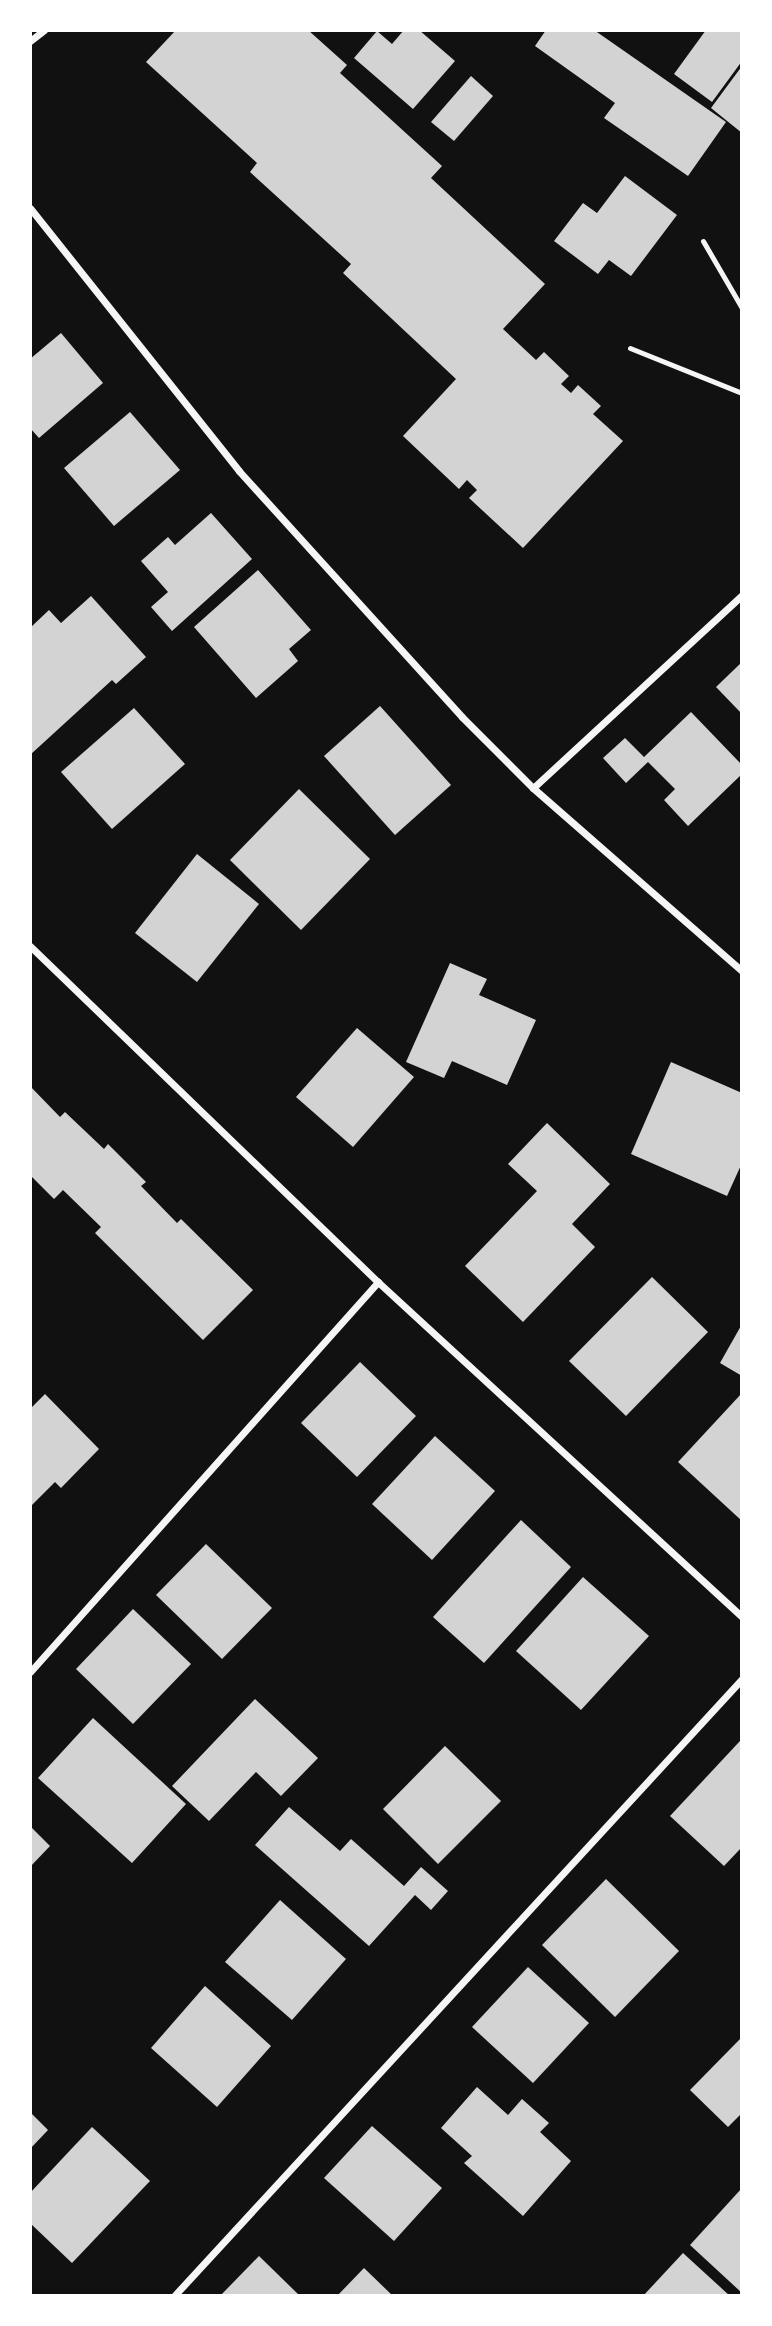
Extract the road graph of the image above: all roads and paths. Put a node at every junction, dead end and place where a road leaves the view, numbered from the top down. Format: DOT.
graph roads {
  1 [pos="44,30"];
  2 [pos="30,41"];
  3 [pos="30,208"];
  4 [pos="703,242"];
  5 [pos="742,308"];
  6 [pos="630,348"];
  7 [pos="742,393"];
  8 [pos="742,595"];
  9 [pos="533,788"];
  10 [pos="30,946"];
  11 [pos="742,971"];
  12 [pos="378,1282"];
  13 [pos="742,1617"];
  14 [pos="30,1672"];
  15 [pos="742,1679"];
  16 [pos="174,2296"];
  1 -- 2 [label="street"];
  3 -- 9 [label="street"];
  4 -- 5 [label="lane"];
  6 -- 7 [label="lane"];
  8 -- 9 [label="street"];
  9 -- 11 [label="street"];
  10 -- 12 [label="street"];
  12 -- 13 [label="street"];
  12 -- 14 [label="street"];
  15 -- 16 [label="street"];
}
